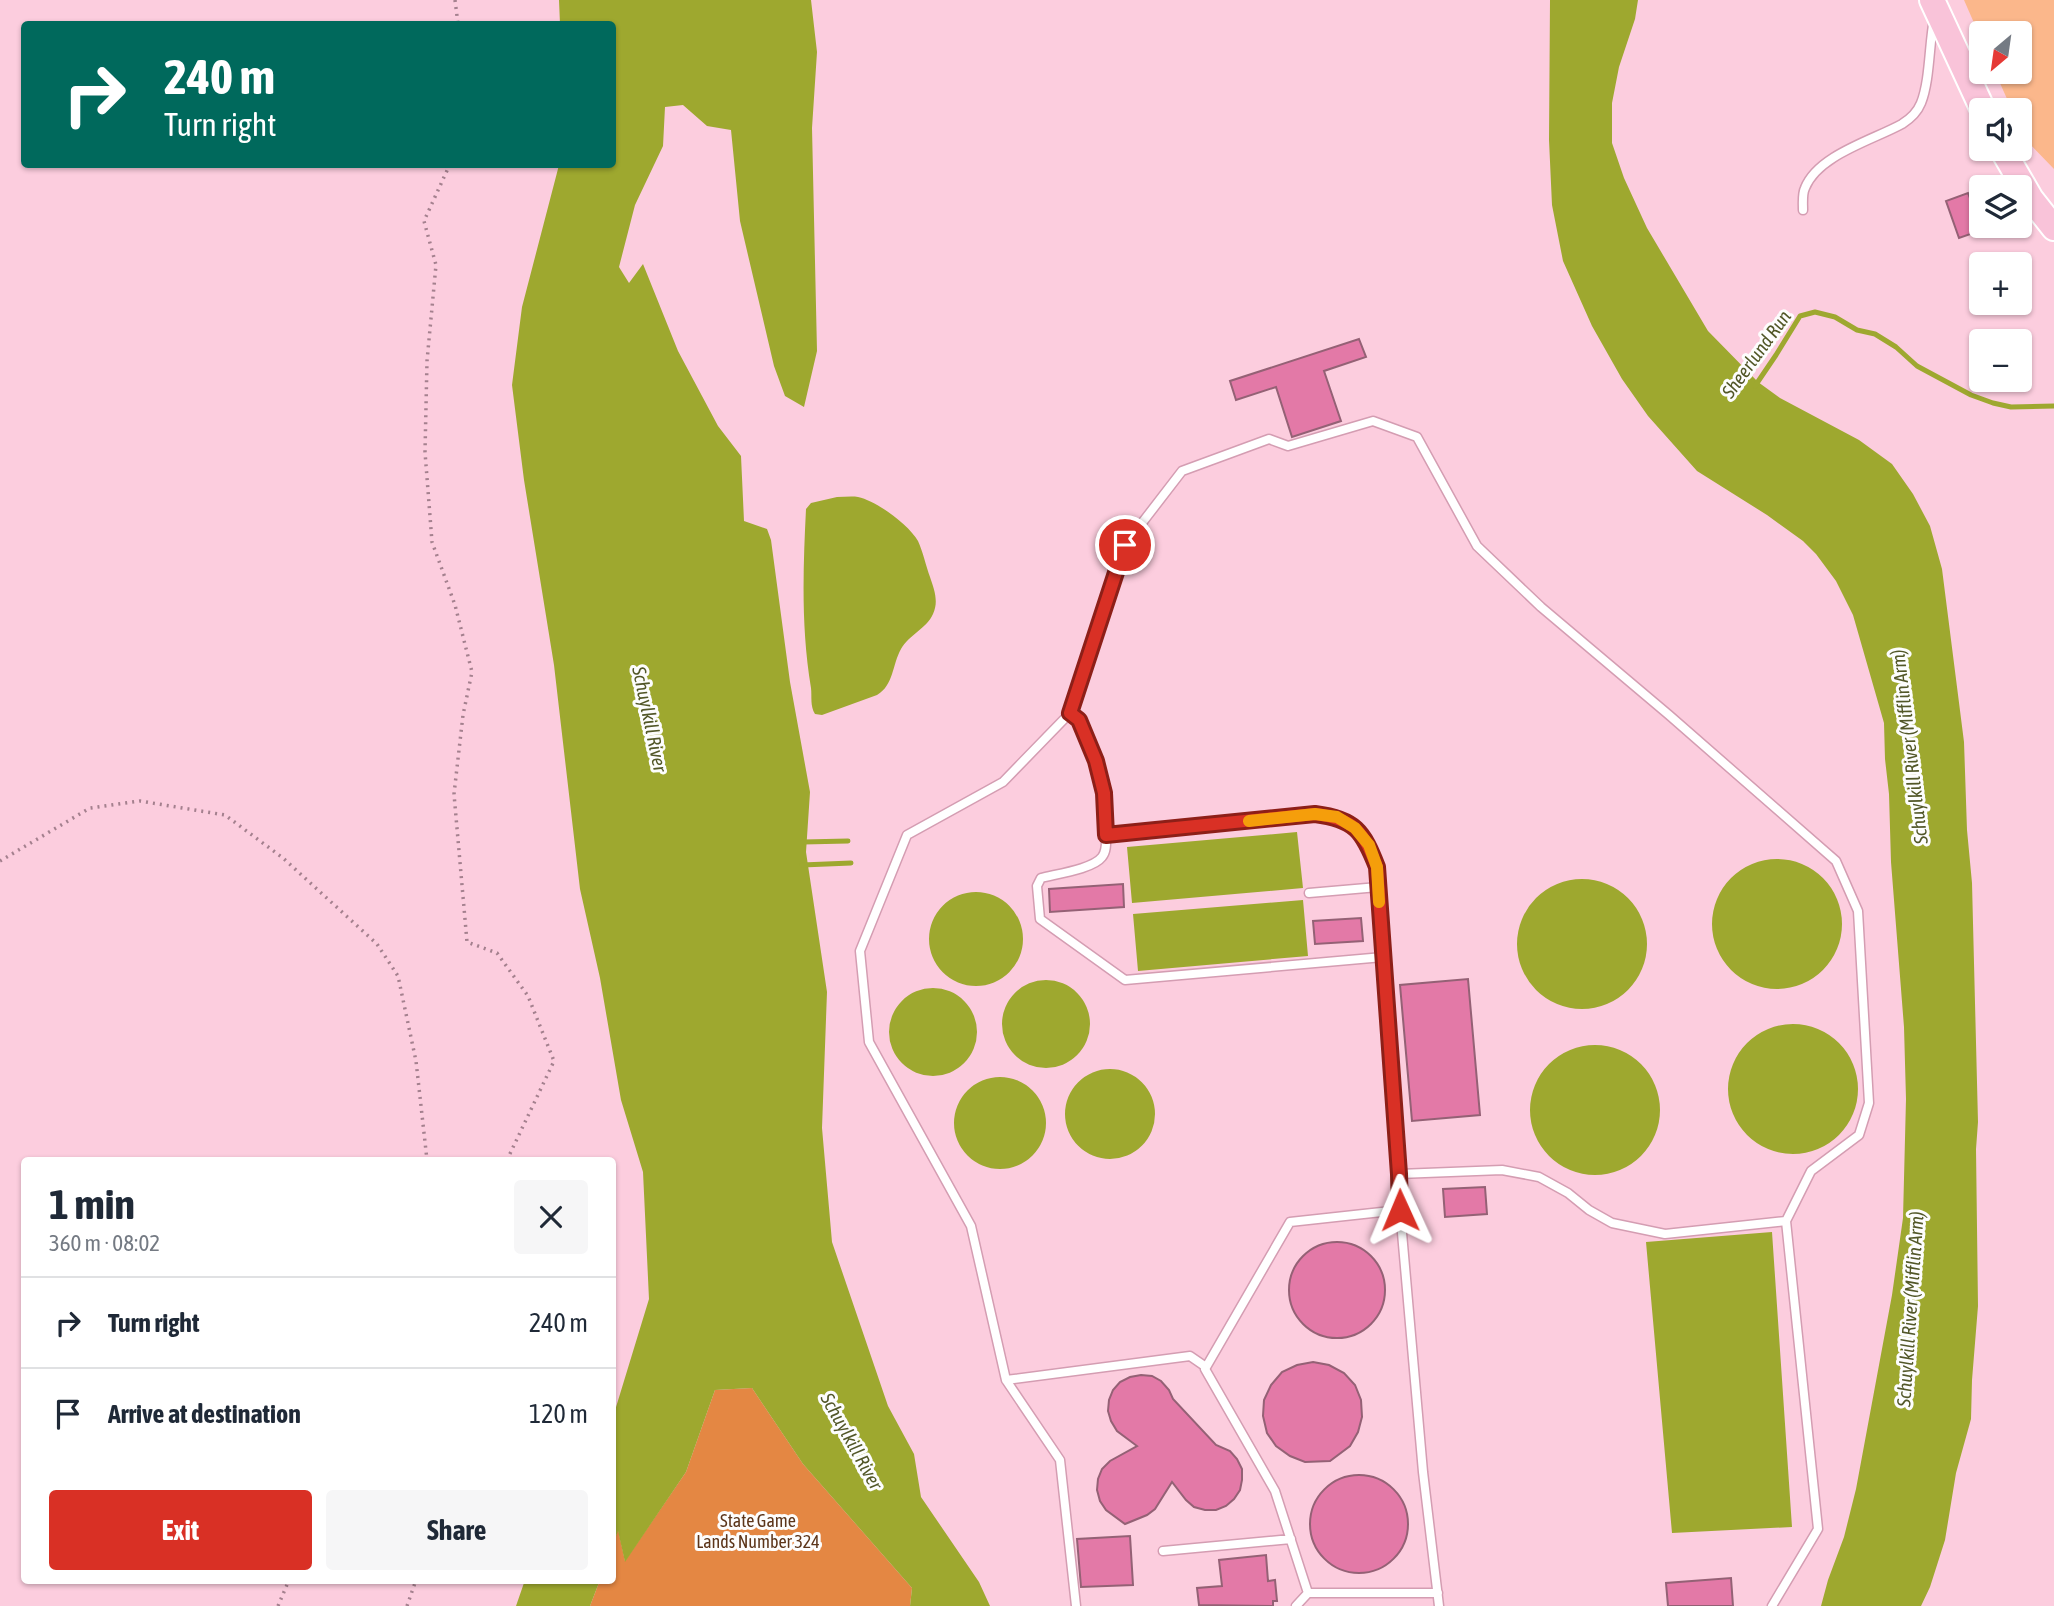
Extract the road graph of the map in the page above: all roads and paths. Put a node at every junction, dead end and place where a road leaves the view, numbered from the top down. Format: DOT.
graph roads {
  1 [pos="455,0"];
  2 [pos="1934,5"];
  3 [pos="458,21"];
  4 [pos="1977,98"];
  5 [pos="2007,161"];
  6 [pos="448,168"];
  7 [pos="1804,210"];
  8 [pos="2054,229"];
  9 [pos="1070,713"];
  10 [pos="1106,835"];
  11 [pos="0,861"];
  12 [pos="1378,887"];
  13 [pos="1309,893"];
  14 [pos="1384,957"];
  15 [pos="426,1157"];
  16 [pos="509,1157"];
  17 [pos="1399,1174"];
  18 [pos="1400,1210"];
  19 [pos="1786,1221"];
  20 [pos="1206,1367"];
  21 [pos="1006,1380"];
  22 [pos="1291,1539"];
  23 [pos="1163,1551"];
  24 [pos="287,1584"];
  25 [pos="415,1584"];
  26 [pos="1308,1593"];
  27 [pos="1438,1593"];
  28 [pos="278,1606"];
  29 [pos="407,1606"];
  30 [pos="1076,1606"];
  31 [pos="1296,1606"];
  32 [pos="1439,1606"];
  33 [pos="1772,1606"];
  1 -- 3 [label="path"];
  2 -- 4 [label="main road"];
  2 -- 7 [label="lane"];
  5 -- 8 [label="main road"];
  6 -- 16 [label="path"];
  9 -- 10 [label="lane"];
  9 -- 19 [label="lane"];
  9 -- 21 [label="lane"];
  10 -- 12 [label="lane"];
  10 -- 14 [label="lane"];
  11 -- 15 [label="path"];
  12 -- 13 [label="lane"];
  12 -- 14 [label="lane"];
  14 -- 17 [label="lane"];
  17 -- 18 [label="lane"];
  17 -- 19 [label="lane"];
  18 -- 20 [label="lane"];
  18 -- 27 [label="lane"];
  19 -- 33 [label="lane"];
  20 -- 21 [label="lane"];
  20 -- 22 [label="lane"];
  21 -- 30 [label="lane"];
  22 -- 23 [label="lane"];
  22 -- 26 [label="lane"];
  24 -- 28 [label="path"];
  25 -- 29 [label="path"];
  26 -- 27 [label="lane"];
  26 -- 31 [label="lane"];
  27 -- 32 [label="lane"];
}
